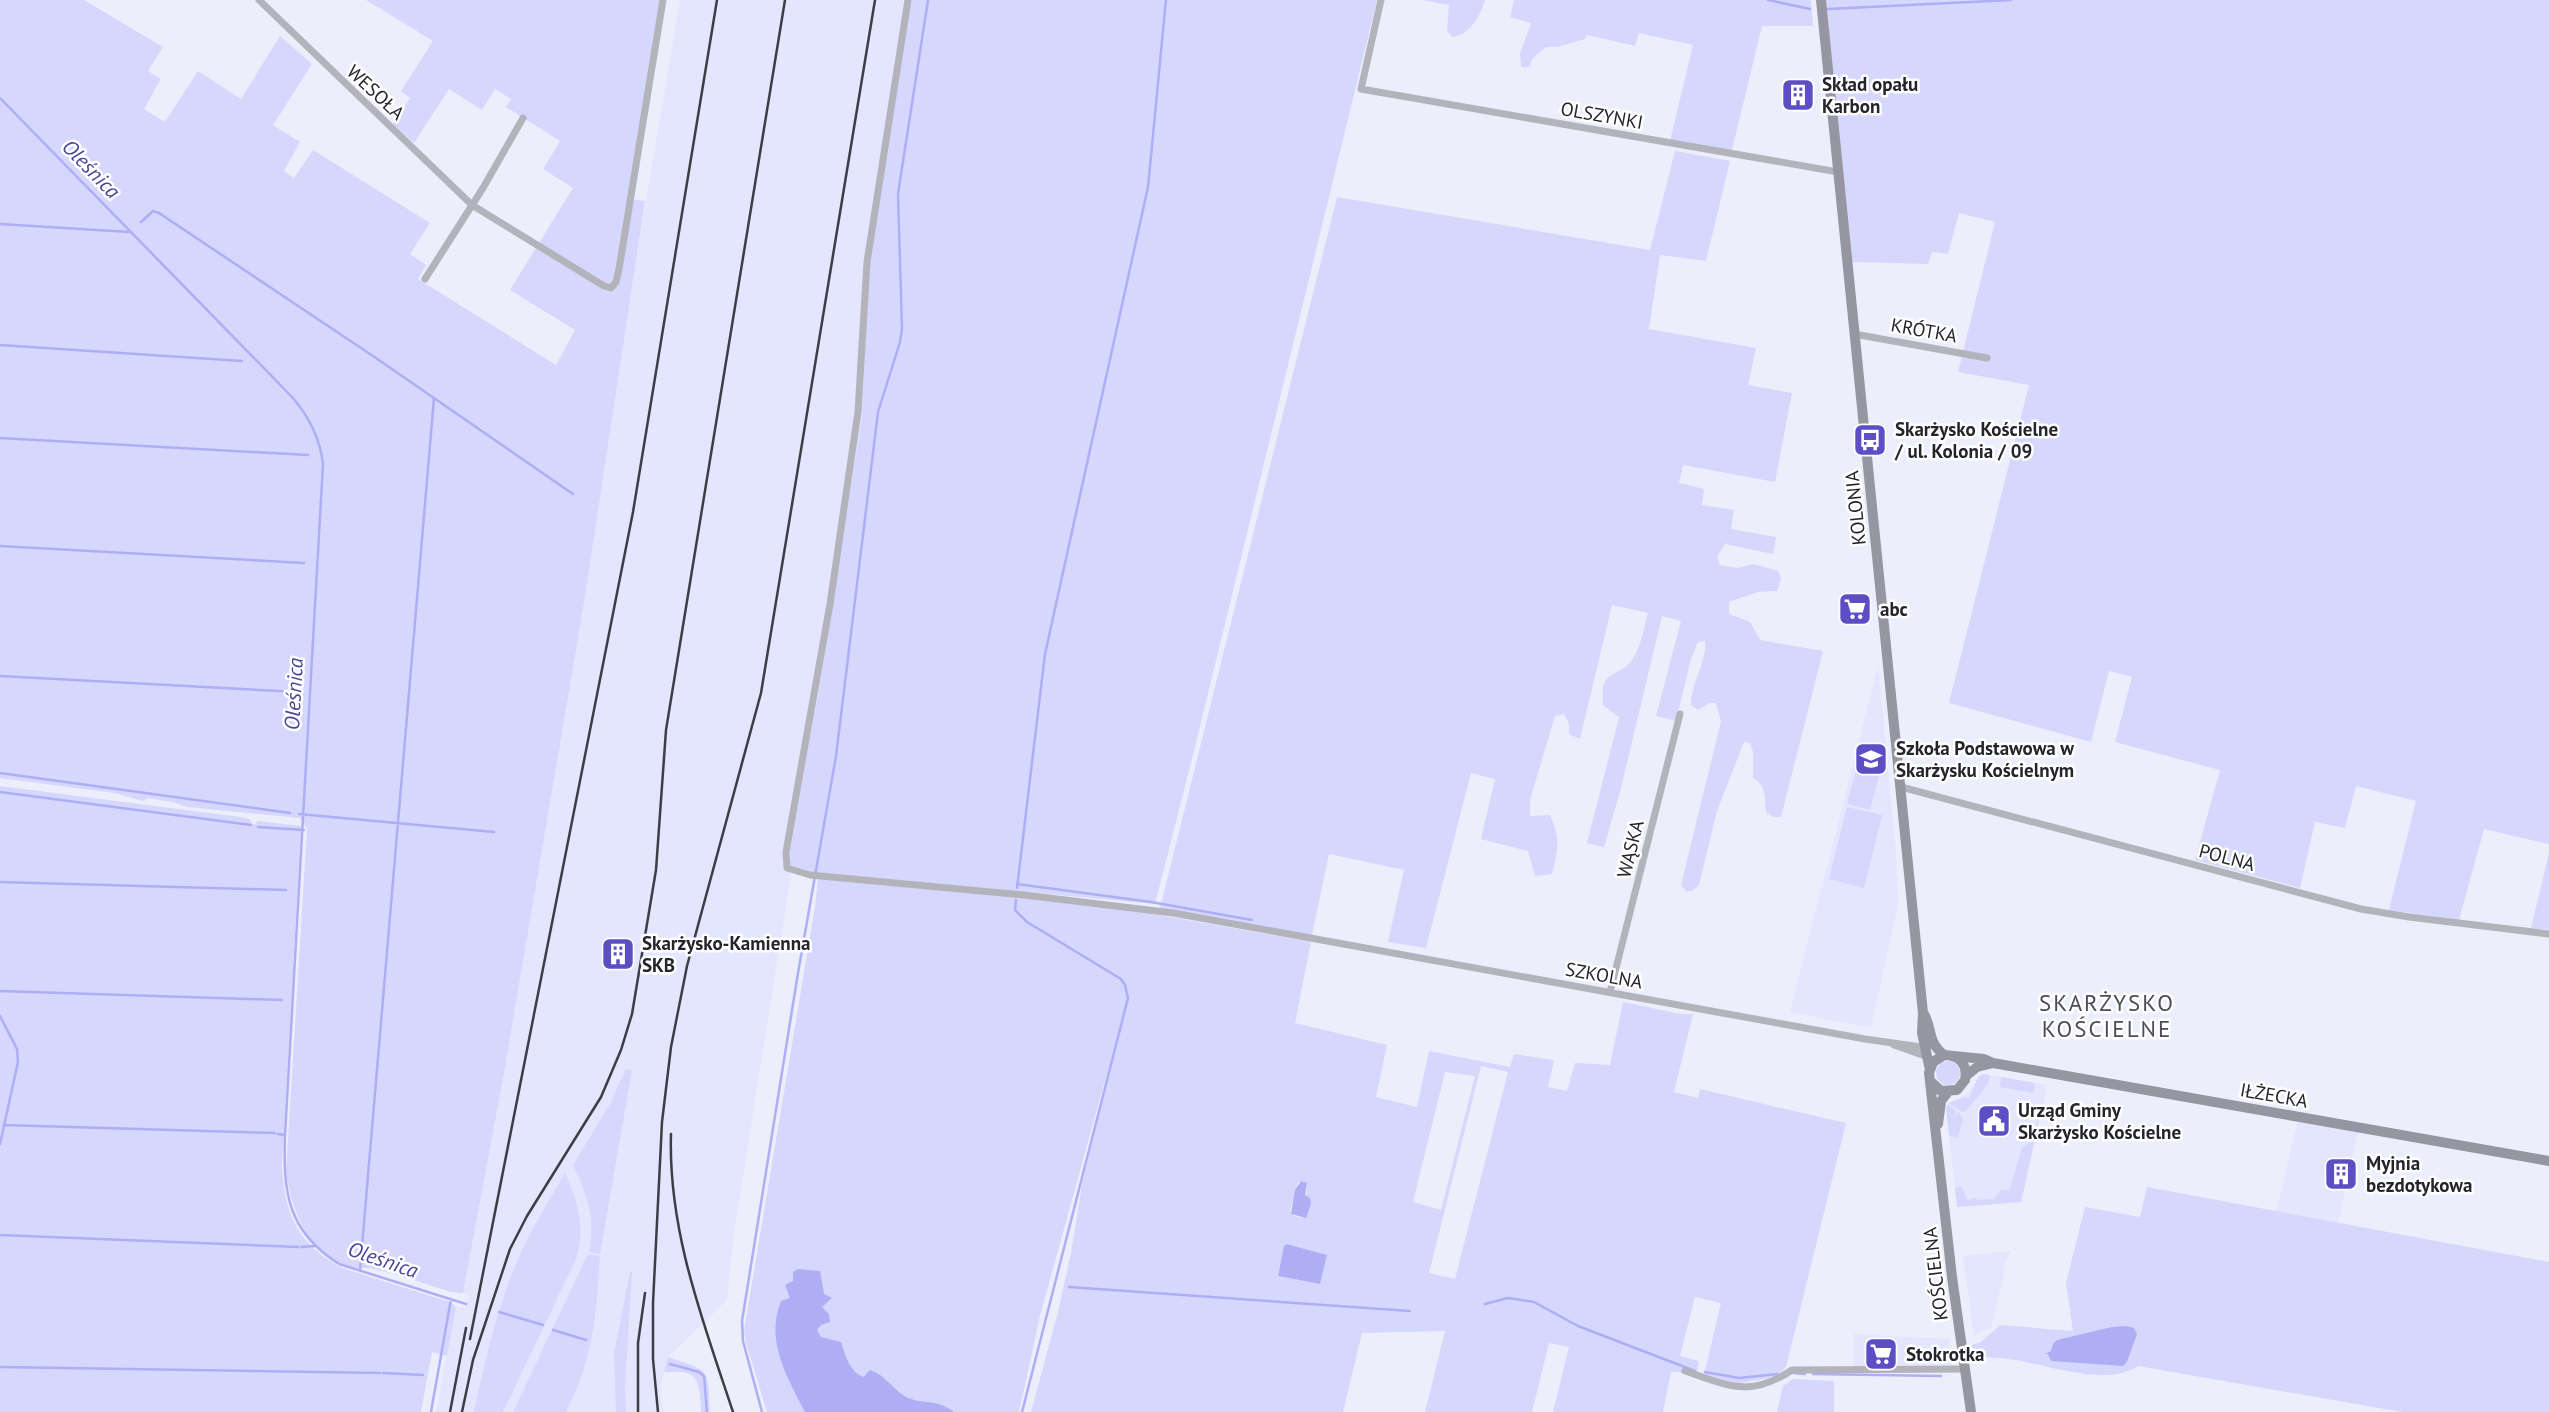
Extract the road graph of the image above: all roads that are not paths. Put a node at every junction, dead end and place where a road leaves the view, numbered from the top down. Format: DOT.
graph roads {
  1 [pos="259,0"];
  2 [pos="663,0"];
  3 [pos="908,0"];
  4 [pos="1381,0"];
  5 [pos="1821,0"];
  6 [pos="523,118"];
  7 [pos="1838,172"];
  8 [pos="472,205"];
  9 [pos="425,279"];
  10 [pos="1854,334"];
  11 [pos="1987,358"];
  12 [pos="1680,714"];
  13 [pos="1901,787"];
  14 [pos="2549,934"];
  15 [pos="1610,992"];
  16 [pos="1923,1013"];
  17 [pos="1924,1051"];
  18 [pos="1944,1053"];
  19 [pos="1993,1063"];
  20 [pos="1930,1075"];
  21 [pos="1966,1076"];
  22 [pos="1948,1092"];
  23 [pos="1936,1131"];
  24 [pos="2549,1161"];
  25 [pos="1965,1369"];
  26 [pos="1685,1370"];
  27 [pos="1971,1412"];
  1 -- 8 [label="street, WESOŁA"];
  2 -- 8 [label="street, WESOŁA"];
  3 -- 15 [label="street, SZKOLNA"];
  4 -- 7 [label="street, OLSZYNKI"];
  5 -- 7 [label="street, KOLONIA"];
  6 -- 8 [label="street"];
  7 -- 10 [label="street, KOLONIA"];
  8 -- 9 [label="street"];
  10 -- 11 [label="street, KRÓTKA"];
  10 -- 13 [label="street, KOLONIA"];
  12 -- 15 [label="street, WĄSKA"];
  13 -- 14 [label="street, POLNA"];
  13 -- 16 [label="street, KOLONIA"];
  15 -- 17 [label="street, SZKOLNA"];
  16 -- 17 [label="street, KOLONIA"];
  16 -- 18 [label="street, KOLONIA"];
  17 -- 18 [label="street, SZKOLNA"];
  17 -- 20 [label="street, KOLONIA"];
  18 -- 19 [label="street, IŁŻECKA"];
  18 -- 20 [label="street"];
  18 -- 21 [label="street"];
  19 -- 21 [label="street"];
  19 -- 24 [label="street, IŁŻECKA"];
  20 -- 22 [label="street"];
  20 -- 23 [label="street, KOŚCIELNA"];
  21 -- 22 [label="street"];
  22 -- 23 [label="street, KOŚCIELNA"];
  23 -- 25 [label="street, KOŚCIELNA"];
  25 -- 26 [label="street"];
  25 -- 27 [label="street, KOŚCIELNA"];
}
